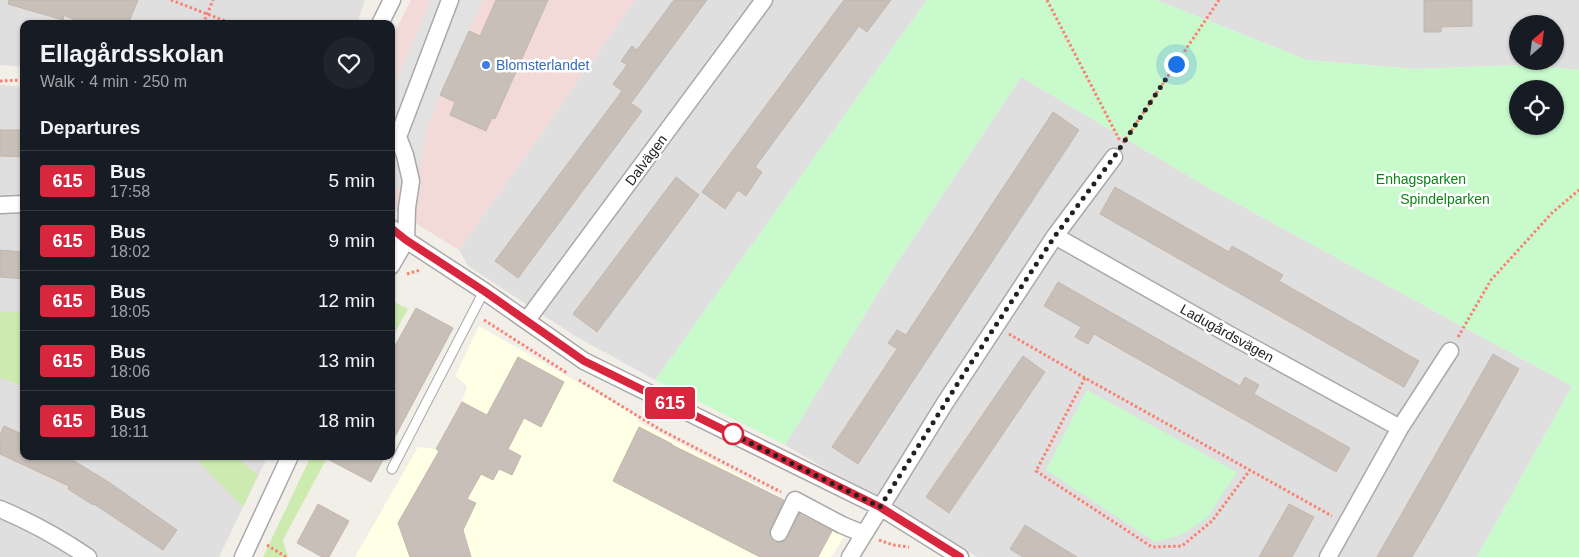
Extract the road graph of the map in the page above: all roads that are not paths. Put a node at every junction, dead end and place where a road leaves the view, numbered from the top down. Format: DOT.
graph roads {
  1 [pos="392,0"];
  2 [pos="450,0"];
  3 [pos="764,0"];
  4 [pos="382,20"];
  5 [pos="1118,151"];
  6 [pos="20,204"];
  7 [pos="0,205"];
  8 [pos="395,231"];
  9 [pos="1055,236"];
  10 [pos="406,240"];
  11 [pos="395,259"];
  12 [pos="484,291"];
  13 [pos="527,320"];
  14 [pos="1450,351"];
  15 [pos="1400,428"];
  16 [pos="288,460"];
  17 [pos="392,469"];
  18 [pos="880,507"];
  19 [pos="0,509"];
  20 [pos="779,533"];
  21 [pos="864,534"];
  22 [pos="88,557"];
  23 [pos="243,557"];
  24 [pos="850,557"];
  25 [pos="960,557"];
  26 [pos="1328,557"];
  1 -- 4 [label="street"];
  2 -- 10 [label="street"];
  3 -- 13 [label="street, Dalvägen"];
  5 -- 9 [label="street"];
  6 -- 7 [label="street"];
  8 -- 10 [label="street"];
  9 -- 15 [label="street, Ladugårdsvägen"];
  9 -- 18 [label="street"];
  10 -- 11 [label="street"];
  10 -- 12 [label="street"];
  12 -- 13 [label="street"];
  12 -- 17 [label="lane"];
  13 -- 18 [label="street"];
  14 -- 15 [label="street"];
  15 -- 26 [label="street"];
  16 -- 23 [label="street"];
  18 -- 21 [label="street"];
  18 -- 25 [label="street"];
  19 -- 22 [label="street"];
  20 -- 21 [label="street"];
  21 -- 24 [label="street"];
}
